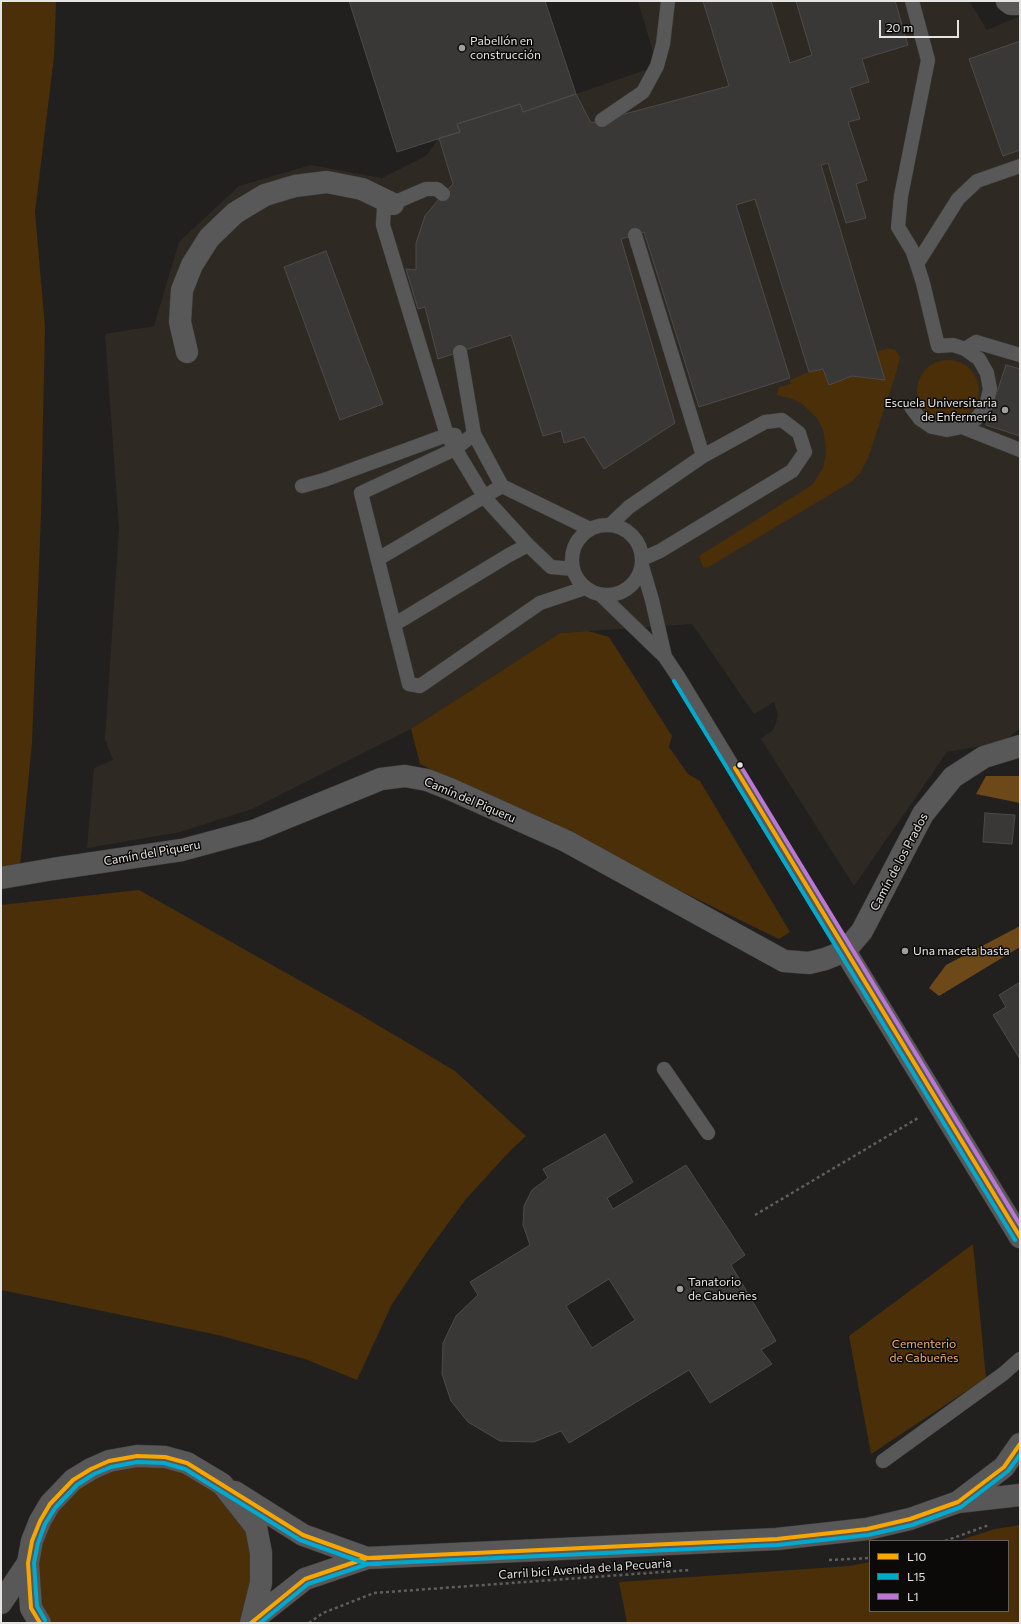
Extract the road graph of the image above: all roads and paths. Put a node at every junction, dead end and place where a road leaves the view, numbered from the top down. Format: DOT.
graph roads {
  1 [pos="668,1"];
  2 [pos="912,1"];
  3 [pos="1007,1"];
  4 [pos="1020,4"];
  5 [pos="602,120"];
  6 [pos="1020,166"];
  7 [pos="443,194"];
  8 [pos="393,204"];
  9 [pos="635,235"];
  10 [pos="917,264"];
  11 [pos="965,349"];
  12 [pos="187,352"];
  13 [pos="460,352"];
  14 [pos="1020,355"];
  15 [pos="911,407"];
  16 [pos="962,427"];
  17 [pos="474,434"];
  18 [pos="447,435"];
  19 [pos="456,449"];
  20 [pos="1020,450"];
  21 [pos="702,456"];
  22 [pos="302,486"];
  23 [pos="502,486"];
  24 [pos="485,498"];
  25 [pos="610,524"];
  26 [pos="590,529"];
  27 [pos="528,545"];
  28 [pos="378,559"];
  29 [pos="642,562"];
  30 [pos="573,569"];
  31 [pos="585,588"];
  32 [pos="601,595"];
  33 [pos="394,624"];
  34 [pos="665,657"];
  35 [pos="1020,746"];
  36 [pos="1,878"];
  37 [pos="845,950"];
  38 [pos="664,1069"];
  39 [pos="942,1107"];
  40 [pos="708,1133"];
  41 [pos="755,1215"];
  42 [pos="1020,1236"];
  43 [pos="1020,1359"];
  44 [pos="1020,1444"];
  45 [pos="883,1461"];
  46 [pos="222,1484"];
  47 [pos="1020,1495"];
  48 [pos="958,1502"];
  49 [pos="992,1524"];
  50 [pos="947,1540"];
  51 [pos="367,1558"];
  52 [pos="869,1558"];
  53 [pos="826,1560"];
  54 [pos="28,1564"];
  55 [pos="693,1570"];
  56 [pos="1,1603"];
  57 [pos="252,1622"];
  58 [pos="40,1623"];
  59 [pos="308,1623"];
  1 -- 5 [label="lane"];
  2 -- 10 [label="lane"];
  3 -- 4 [label="street"];
  6 -- 10 [label="lane"];
  7 -- 8 [label="lane"];
  8 -- 12 [label="street"];
  8 -- 18 [label="lane"];
  9 -- 21 [label="lane"];
  10 -- 11 [label="lane"];
  11 -- 14 [label="lane"];
  11 -- 16 [label="lane"];
  13 -- 17 [label="lane"];
  15 -- 16 [label="lane"];
  16 -- 20 [label="lane"];
  17 -- 18 [label="lane"];
  17 -- 19 [label="lane"];
  17 -- 23 [label="lane"];
  18 -- 19 [label="lane"];
  18 -- 22 [label="lane"];
  19 -- 24 [label="lane"];
  19 -- 28 [label="lane"];
  21 -- 25 [label="lane"];
  21 -- 29 [label="lane"];
  23 -- 24 [label="lane"];
  23 -- 26 [label="lane"];
  24 -- 27 [label="lane"];
  24 -- 28 [label="lane"];
  25 -- 26 [label="lane"];
  25 -- 29 [label="lane"];
  26 -- 30 [label="lane"];
  27 -- 30 [label="lane"];
  27 -- 33 [label="lane"];
  28 -- 33 [label="lane"];
  29 -- 32 [label="lane"];
  29 -- 34 [label="lane"];
  30 -- 31 [label="lane"];
  31 -- 32 [label="lane"];
  31 -- 33 [label="lane"];
  32 -- 34 [label="lane"];
  34 -- 37 [label="lane"];
  35 -- 37 [label="street, Camín de los Prados"];
  36 -- 37 [label="street, Camín del Piqueru"];
  37 -- 39 [label="street"];
  38 -- 40 [label="lane"];
  39 -- 41 [label="path"];
  39 -- 42 [label="street"];
  43 -- 45 [label="lane"];
  44 -- 48 [label="street"];
  46 -- 51 [label="street"];
  46 -- 54 [label="street"];
  46 -- 57 [label="street"];
  47 -- 48 [label="street"];
  48 -- 51 [label="street"];
  49 -- 50 [label="path"];
  51 -- 57 [label="street"];
  52 -- 53 [label="path"];
  54 -- 56 [label="street"];
  54 -- 58 [label="street"];
  55 -- 59 [label="path, Carril bici Avenida de la Pecuaria"];
}
